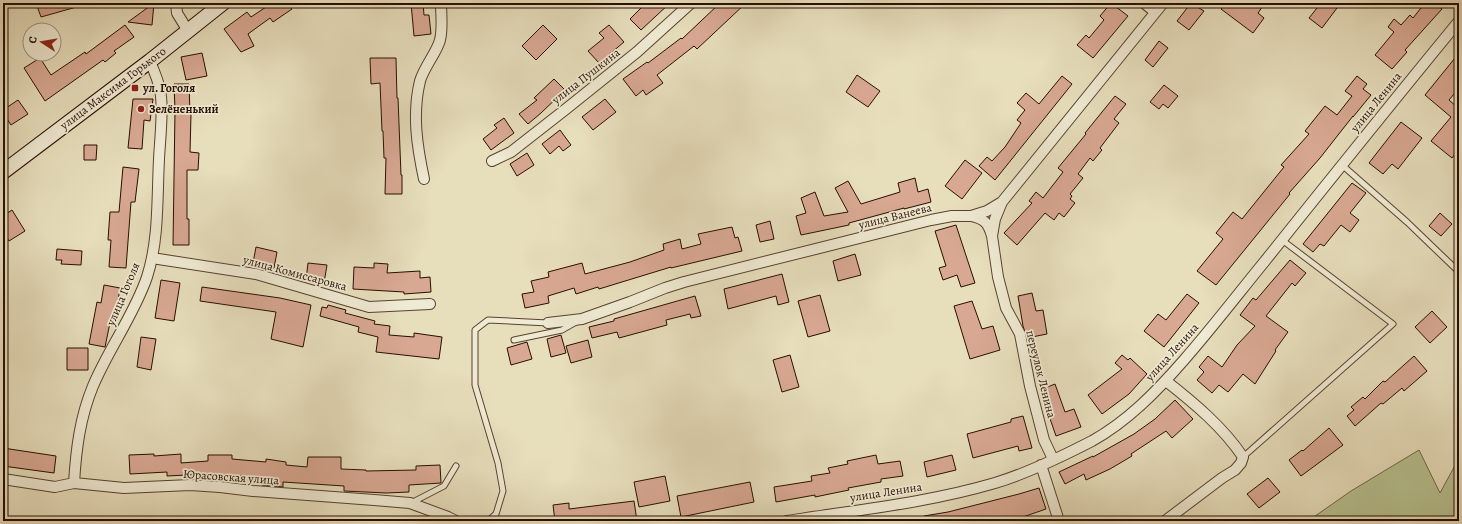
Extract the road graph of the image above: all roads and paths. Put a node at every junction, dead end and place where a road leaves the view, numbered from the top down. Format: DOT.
graph roads {
  1 [pos="176,3"];
  2 [pos="223,3"];
  3 [pos="441,3"];
  4 [pos="690,3"];
  5 [pos="1144,3"];
  6 [pos="1163,3"];
  7 [pos="1155,12"];
  8 [pos="1459,21"];
  9 [pos="188,31"];
  10 [pos="150,61"];
  11 [pos="492,161"];
  12 [pos="1342,164"];
  13 [pos="3,172"];
  14 [pos="424,179"];
  15 [pos="1002,202"];
  16 [pos="971,216"];
  17 [pos="992,236"];
  18 [pos="1282,240"];
  19 [pos="152,258"];
  20 [pos="1459,272"];
  21 [pos="430,304"];
  22 [pos="582,319"];
  23 [pos="548,323"];
  24 [pos="514,340"];
  25 [pos="1166,380"];
  26 [pos="1243,457"];
  27 [pos="1053,459"];
  28 [pos="1040,465"];
  29 [pos="456,466"];
  30 [pos="3,479"];
  31 [pos="74,483"];
  32 [pos="410,503"];
  33 [pos="456,521"];
  34 [pos="488,521"];
  35 [pos="787,521"];
  36 [pos="1059,521"];
  37 [pos="1165,521"];
  1 -- 9 [label="street"];
  2 -- 9 [label="street, улица Максима Горького"];
  3 -- 14 [label="street"];
  4 -- 11 [label="street, улица Пушкина"];
  5 -- 7 [label="street"];
  6 -- 7 [label="street, улица Ванеева"];
  7 -- 15 [label="street, улица Ванеева"];
  8 -- 12 [label="street, улица Ленина"];
  9 -- 10 [label="street, улица Максима Горького"];
  10 -- 13 [label="street, улица Максима Горького"];
  10 -- 19 [label="street, улица Гоголя"];
  12 -- 18 [label="street, улица Ленина"];
  12 -- 20 [label="lane"];
  15 -- 16 [label="street, улица Ванеева"];
  15 -- 17 [label="street, переулок Ленина"];
  16 -- 17 [label="street"];
  16 -- 22 [label="street, улица Ванеева"];
  17 -- 27 [label="street, переулок Ленина"];
  18 -- 25 [label="street, улица Ленина"];
  18 -- 26 [label="lane"];
  19 -- 21 [label="street, улица Комиссаровка"];
  19 -- 31 [label="street, улица Гоголя"];
  22 -- 23 [label="street, улица Ванеева"];
  22 -- 24 [label="lane"];
  23 -- 34 [label="lane"];
  25 -- 26 [label="street"];
  25 -- 27 [label="street, улица Ленина"];
  26 -- 37 [label="street"];
  27 -- 28 [label="street, улица Ленина"];
  28 -- 35 [label="street, улица Ленина"];
  28 -- 36 [label="street"];
  29 -- 32 [label="lane"];
  30 -- 31 [label="street, Юрасовская улица"];
  31 -- 32 [label="street, Юрасовская улица"];
  32 -- 33 [label="street, Юрасовская улица"];
}
